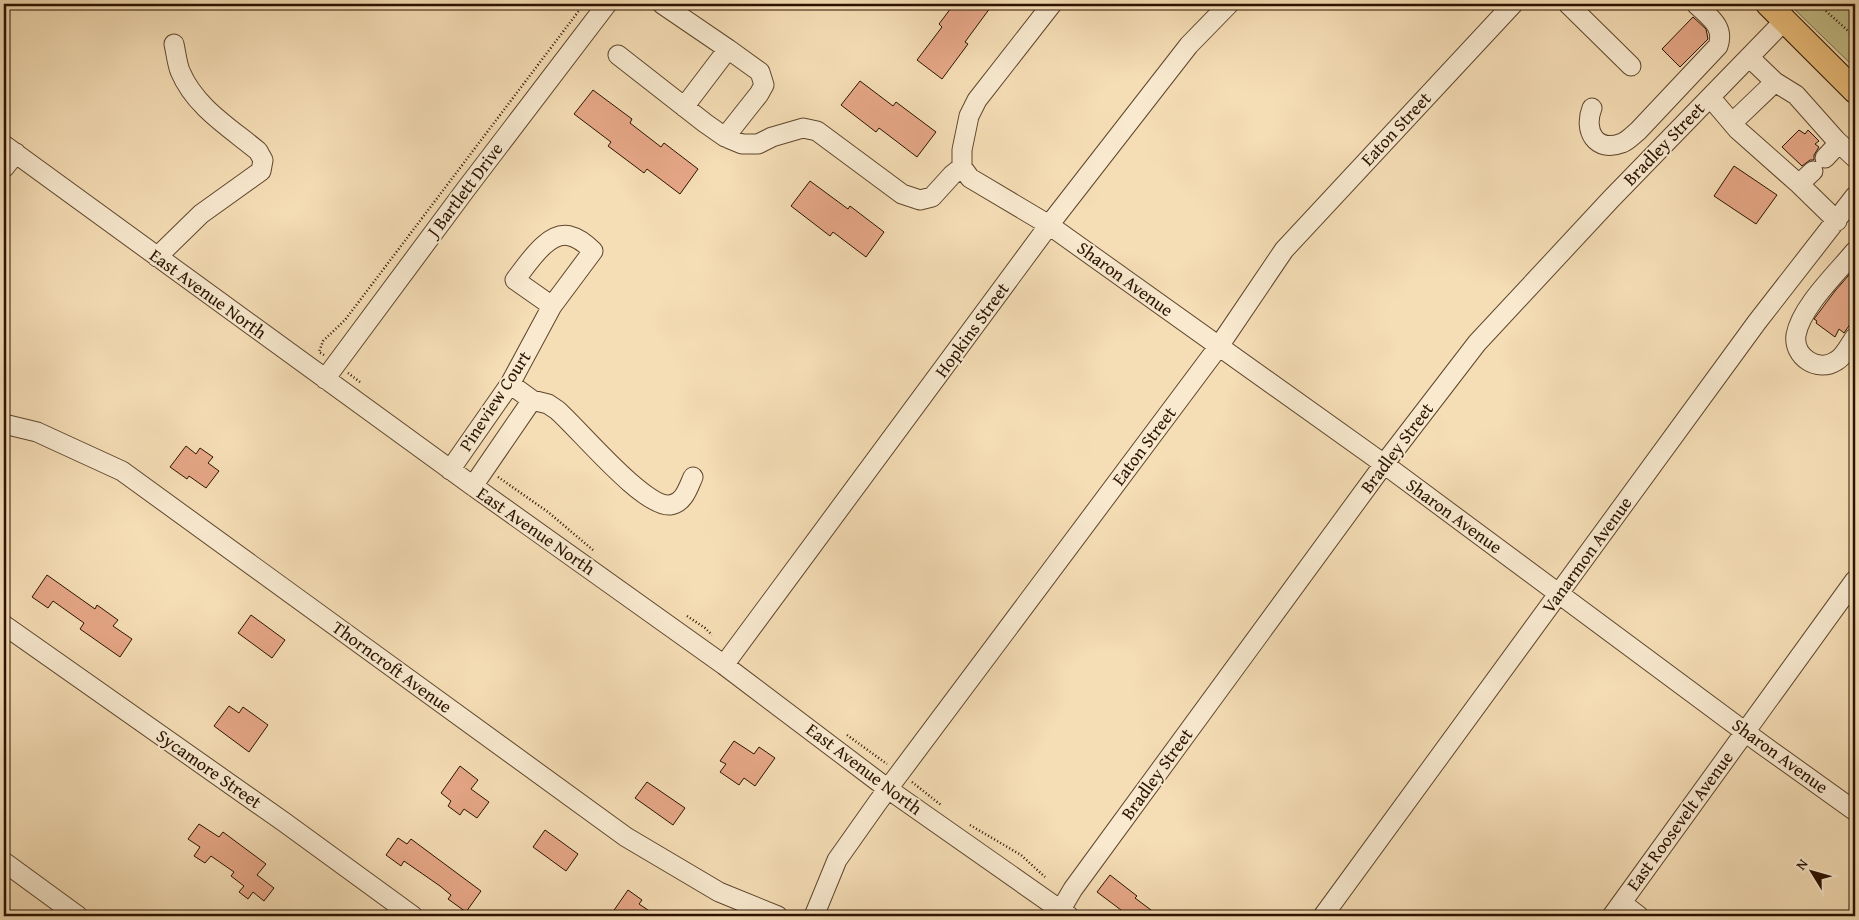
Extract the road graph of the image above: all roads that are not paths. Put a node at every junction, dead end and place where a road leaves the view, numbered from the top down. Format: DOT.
graph roads {
  1 [pos="607,4"];
  2 [pos="662,4"];
  3 [pos="1052,4"];
  4 [pos="1229,4"];
  5 [pos="1513,4"];
  6 [pos="1568,4"];
  7 [pos="1696,4"];
  8 [pos="1776,12"];
  9 [pos="1720,32"];
  10 [pos="174,44"];
  11 [pos="728,49"];
  12 [pos="618,55"];
  13 [pos="1748,57"];
  14 [pos="1631,66"];
  15 [pos="1775,82"];
  16 [pos="1855,92"];
  17 [pos="1710,97"];
  18 [pos="684,107"];
  19 [pos="1592,108"];
  20 [pos="1732,123"];
  21 [pos="1638,131"];
  22 [pos="725,137"];
  23 [pos="1593,137"];
  24 [pos="1839,143"];
  25 [pos="1658,151"];
  26 [pos="8,156"];
  27 [pos="1855,158"];
  28 [pos="962,167"];
  29 [pos="1812,171"];
  30 [pos="1855,196"];
  31 [pos="1836,221"];
  32 [pos="1049,225"];
  33 [pos="1855,251"];
  34 [pos="157,257"];
  35 [pos="552,306"];
  36 [pos="1855,337"];
  37 [pos="1219,346"];
  38 [pos="326,378"];
  39 [pos="510,384"];
  40 [pos="532,400"];
  41 [pos="4,424"];
  42 [pos="1384,464"];
  43 [pos="450,470"];
  44 [pos="692,477"];
  45 [pos="473,486"];
  46 [pos="1855,580"];
  47 [pos="1559,593"];
  48 [pos="4,625"];
  49 [pos="724,665"];
  50 [pos="1745,731"];
  51 [pos="888,789"];
  52 [pos="1855,811"];
  53 [pos="4,862"];
  54 [pos="1617,910"];
  55 [pos="1063,914"];
  56 [pos="78,916"];
  57 [pos="413,916"];
  58 [pos="778,916"];
  59 [pos="814,916"];
  60 [pos="1323,916"];
  61 [pos="1639,916"];
  1 -- 38 [label="street, J Bartlett Drive"];
  2 -- 11 [label="street"];
  3 -- 28 [label="street"];
  4 -- 32 [label="street, Hopkins Street"];
  5 -- 37 [label="street, Eaton Street"];
  6 -- 14 [label="street"];
  7 -- 9 [label="street"];
  8 -- 13 [label="street, Bradley Street"];
  8 -- 16 [label="main road"];
  9 -- 21 [label="street"];
  9 -- 23 [label="street"];
  10 -- 34 [label="street"];
  11 -- 18 [label="street"];
  11 -- 22 [label="street"];
  12 -- 18 [label="street"];
  13 -- 15 [label="street"];
  13 -- 17 [label="street, Bradley Street"];
  15 -- 20 [label="street"];
  15 -- 24 [label="street"];
  17 -- 20 [label="street"];
  17 -- 25 [label="street, Bradley Street"];
  18 -- 22 [label="street"];
  19 -- 23 [label="street"];
  20 -- 29 [label="street"];
  21 -- 23 [label="street"];
  21 -- 25 [label="street"];
  22 -- 28 [label="street"];
  24 -- 27 [label="street"];
  24 -- 29 [label="street"];
  25 -- 42 [label="street, Bradley Street"];
  26 -- 34 [label="street, East Avenue North"];
  28 -- 32 [label="street, Sharon Avenue"];
  29 -- 31 [label="street"];
  30 -- 31 [label="street, Vanarmon Avenue"];
  31 -- 47 [label="street, Vanarmon Avenue"];
  32 -- 37 [label="street, Sharon Avenue"];
  32 -- 49 [label="street, Hopkins Street"];
  33 -- 36 [label="street"];
  34 -- 38 [label="street, East Avenue North"];
  35 -- 39 [label="street, Pineview Court"];
  37 -- 42 [label="street, Sharon Avenue"];
  37 -- 51 [label="street, Eaton Street"];
  38 -- 43 [label="street, East Avenue North"];
  39 -- 40 [label="street"];
  39 -- 43 [label="street, Pineview Court"];
  40 -- 44 [label="street"];
  40 -- 45 [label="street"];
  41 -- 58 [label="street, Thorncroft Avenue"];
  42 -- 47 [label="street, Sharon Avenue"];
  42 -- 55 [label="street, Bradley Street"];
  43 -- 45 [label="street, East Avenue North"];
  45 -- 49 [label="street, East Avenue North"];
  46 -- 50 [label="street, East Roosevelt Avenue"];
  47 -- 50 [label="street, Sharon Avenue"];
  47 -- 60 [label="street, Vanarmon Avenue"];
  48 -- 57 [label="street, Sycamore Street"];
  49 -- 51 [label="street, East Avenue North"];
  50 -- 52 [label="street, Sharon Avenue"];
  50 -- 54 [label="street, East Roosevelt Avenue"];
  51 -- 55 [label="street, East Avenue North"];
  51 -- 59 [label="street, Eaton Street"];
  53 -- 56 [label="street"];
  54 -- 61 [label="street"];
}
